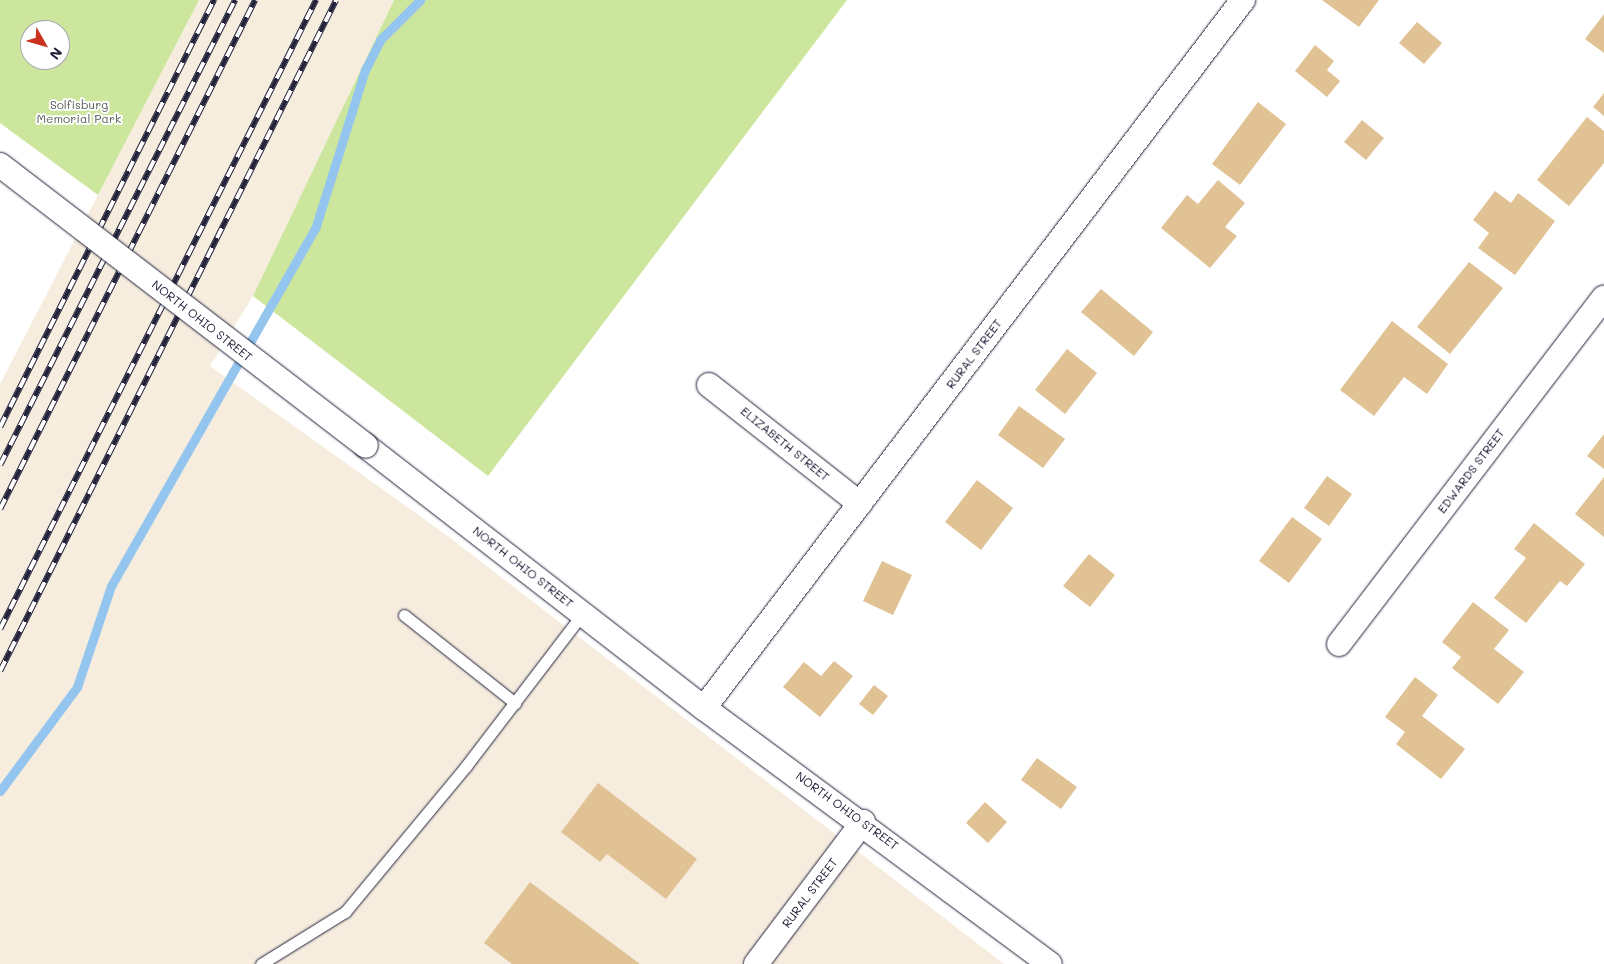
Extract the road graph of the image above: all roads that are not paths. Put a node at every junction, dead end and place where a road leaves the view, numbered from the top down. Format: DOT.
graph roads {
  1 [pos="1244,0"];
  2 [pos="0,165"];
  3 [pos="1604,298"];
  4 [pos="710,385"];
  5 [pos="860,504"];
  6 [pos="583,613"];
  7 [pos="404,615"];
  8 [pos="1339,644"];
  9 [pos="515,702"];
  10 [pos="704,708"];
  11 [pos="863,822"];
  12 [pos="261,964"];
  13 [pos="756,964"];
  14 [pos="1050,964"];
  1 -- 5 [label="street, RURAL STREET"];
  2 -- 6 [label="street, NORTH OHIO STREET, bridge"];
  3 -- 8 [label="street, EDWARDS STREET"];
  4 -- 5 [label="street, ELIZABETH STREET"];
  5 -- 10 [label="street, RURAL STREET"];
  6 -- 9 [label="lane"];
  6 -- 10 [label="street, NORTH OHIO STREET"];
  7 -- 9 [label="lane"];
  9 -- 12 [label="lane"];
  10 -- 11 [label="street, NORTH OHIO STREET"];
  11 -- 13 [label="street, RURAL STREET"];
  11 -- 14 [label="street, NORTH OHIO STREET"];
}
